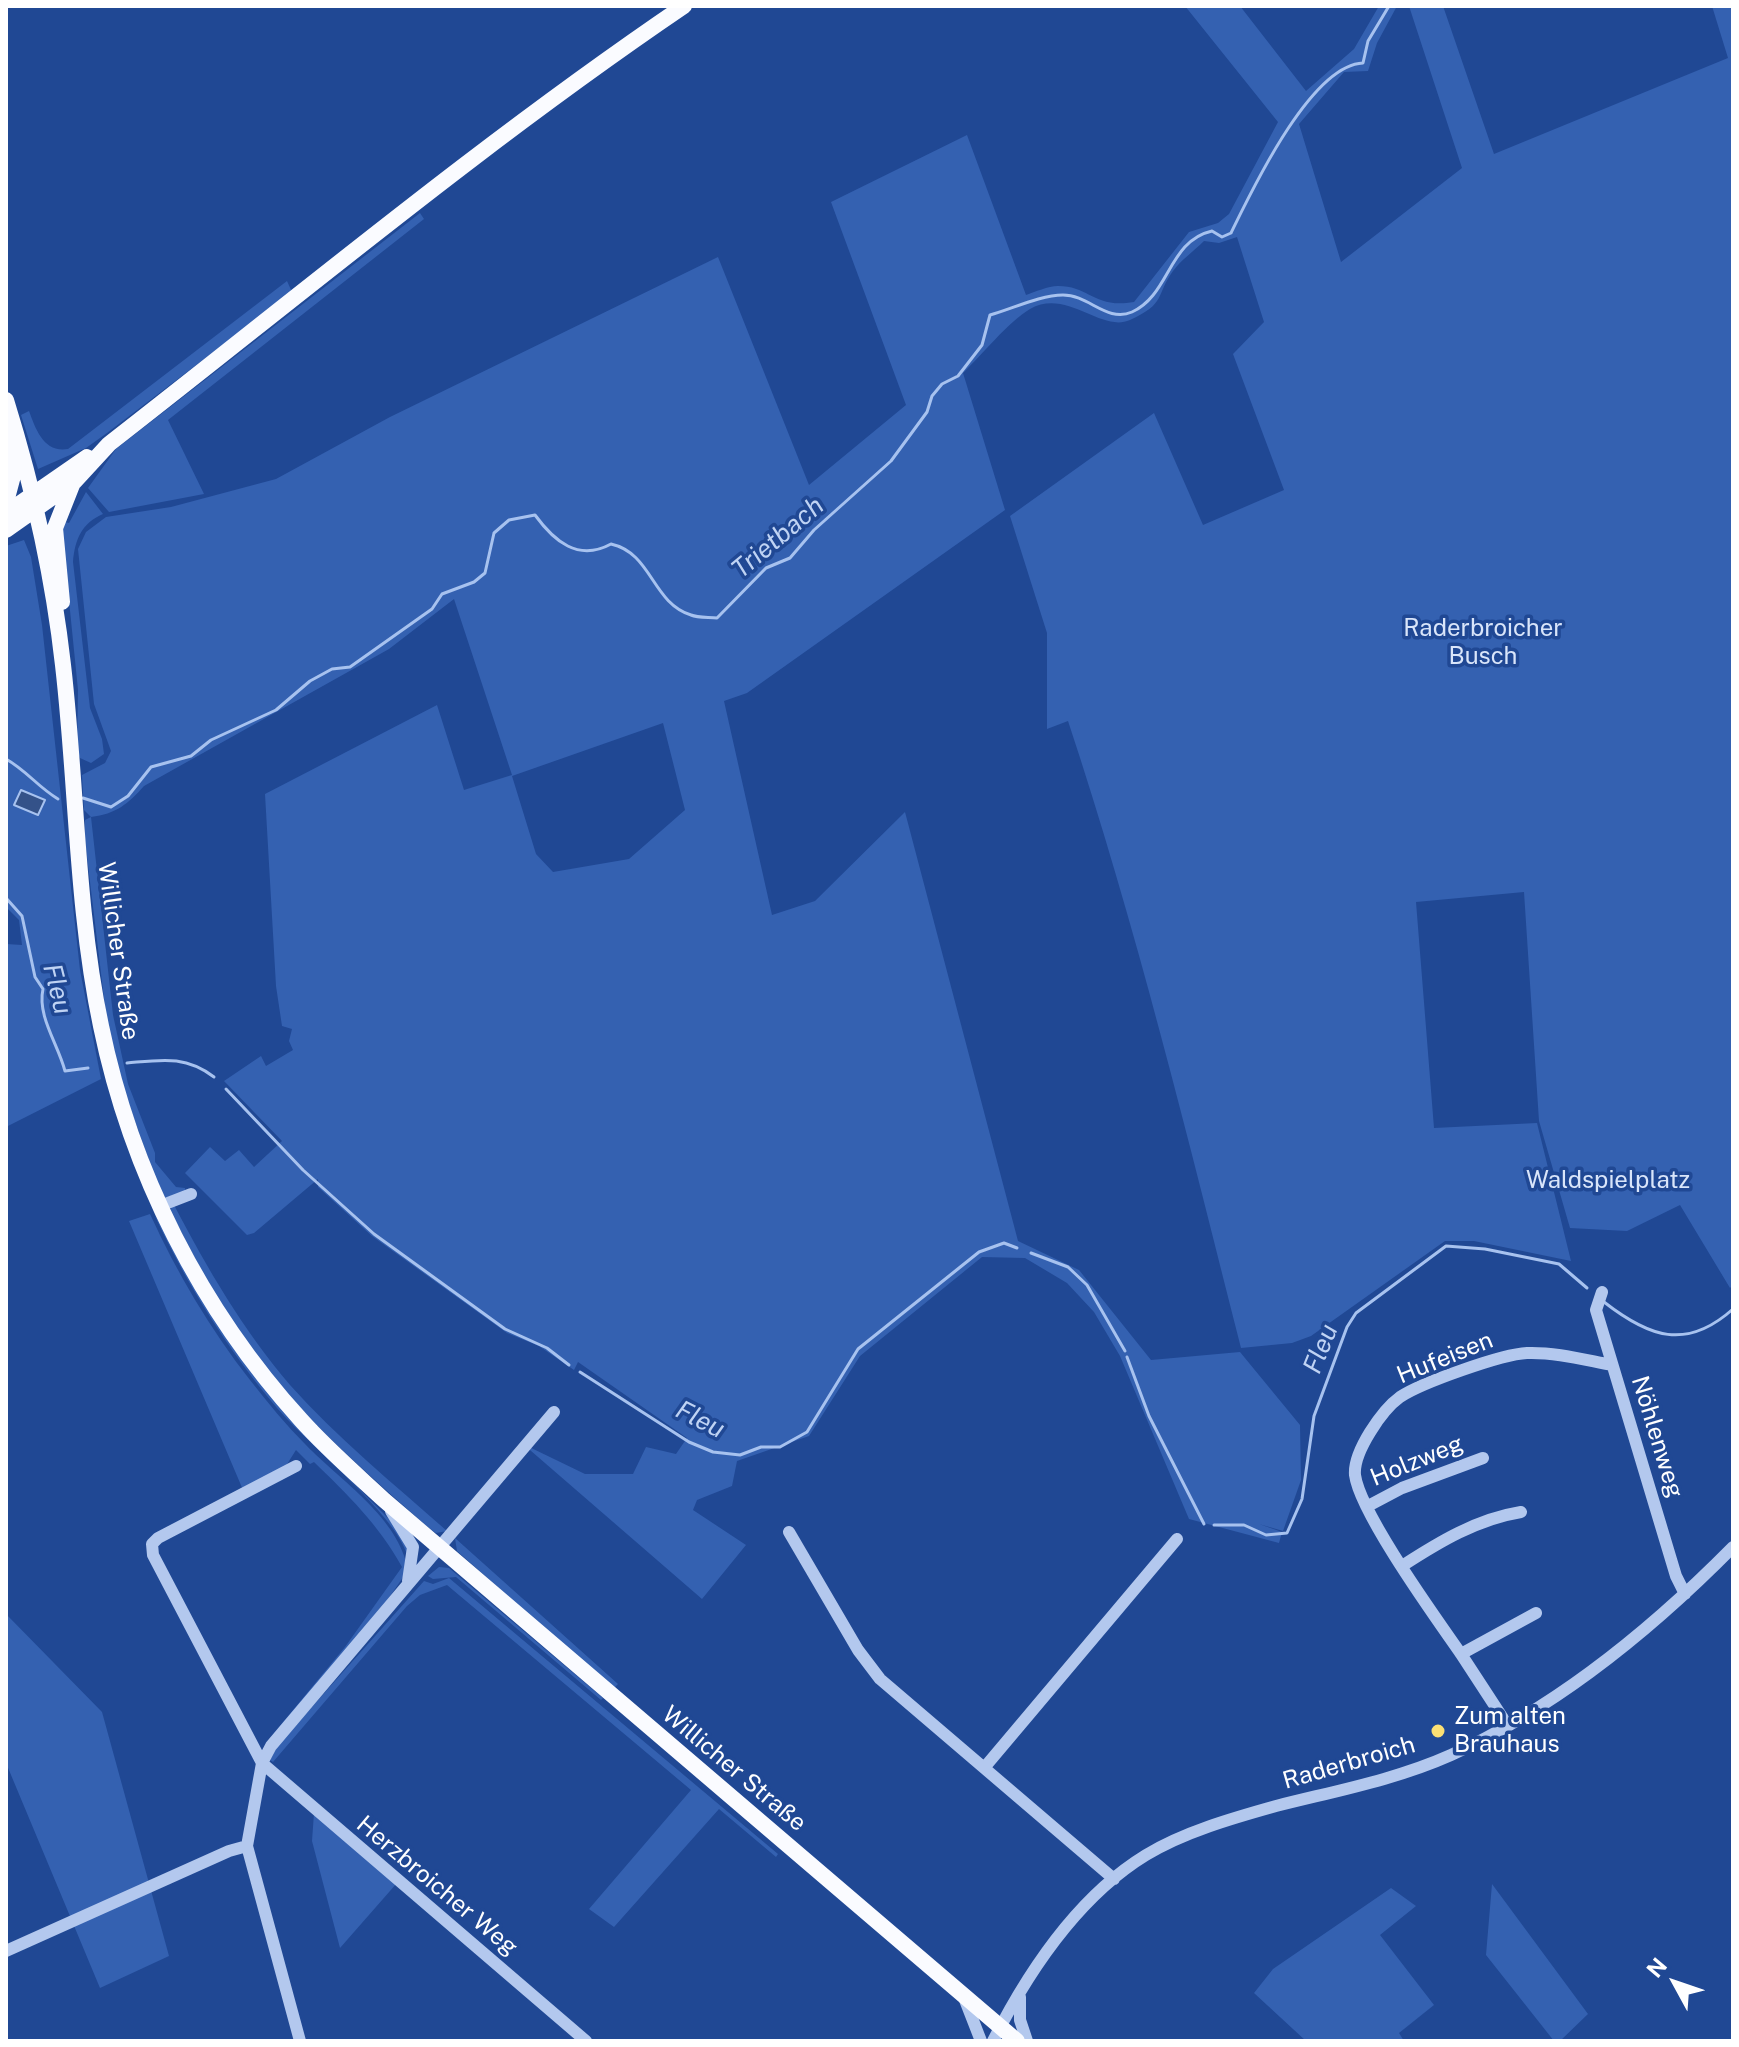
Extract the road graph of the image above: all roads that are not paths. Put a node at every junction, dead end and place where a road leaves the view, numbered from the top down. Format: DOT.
graph roads {
  1 [pos="684,6"];
  2 [pos="6,400"];
  3 [pos="6,418"];
  4 [pos="109,444"];
  5 [pos="74,482"];
  6 [pos="35,501"];
  7 [pos="6,502"];
  8 [pos="6,513"];
  9 [pos="6,530"];
  10 [pos="58,631"];
  11 [pos="191,1194"];
  12 [pos="160,1206"];
  13 [pos="1602,1292"];
  14 [pos="1612,1365"];
  15 [pos="554,1412"];
  16 [pos="1483,1458"];
  17 [pos="296,1466"];
  18 [pos="384,1500"];
  19 [pos="1368,1506"];
  20 [pos="1521,1512"];
  21 [pos="789,1532"];
  22 [pos="1177,1539"];
  23 [pos="1733,1547"];
  24 [pos="438,1548"];
  25 [pos="1402,1566"];
  26 [pos="405,1588"];
  27 [pos="1685,1594"];
  28 [pos="1536,1613"];
  29 [pos="1461,1654"];
  30 [pos="1508,1726"];
  31 [pos="262,1763"];
  32 [pos="984,1768"];
  33 [pos="247,1846"];
  34 [pos="1114,1879"];
  35 [pos="6,1951"];
  36 [pos="1021,1993"];
  37 [pos="962,1994"];
  38 [pos="996,2034"];
  39 [pos="300,2041"];
  40 [pos="586,2041"];
  41 [pos="981,2041"];
  42 [pos="1017,2041"];
  43 [pos="1027,2041"];
  1 -- 4 [label="main road"];
  2 -- 6 [label="main road, Willicher Straße"];
  3 -- 7 [label="main road"];
  4 -- 5 [label="main road"];
  4 -- 6 [label="main road"];
  5 -- 6 [label="main road"];
  5 -- 10 [label="main road"];
  6 -- 8 [label="main road"];
  6 -- 9 [label="main road"];
  6 -- 10 [label="main road, Willicher Straße"];
  10 -- 12 [label="main road, Willicher Straße"];
  11 -- 12 [label="street"];
  12 -- 18 [label="main road, Willicher Straße"];
  13 -- 14 [label="street, Nöhlenweg"];
  14 -- 19 [label="street, Hufeisen"];
  14 -- 27 [label="street, Nöhlenweg"];
  15 -- 24 [label="street"];
  16 -- 19 [label="street, Holzweg"];
  17 -- 31 [label="street, Herzbroicher Weg"];
  18 -- 24 [label="main road, Willicher Straße"];
  18 -- 26 [label="street"];
  19 -- 25 [label="street, Hufeisen"];
  20 -- 25 [label="street"];
  21 -- 32 [label="street"];
  22 -- 32 [label="street"];
  23 -- 27 [label="street, Raderbroich"];
  24 -- 26 [label="street"];
  24 -- 37 [label="main road, Willicher Straße"];
  25 -- 29 [label="street, Hufeisen"];
  26 -- 31 [label="street"];
  27 -- 30 [label="street, Raderbroich"];
  28 -- 29 [label="street"];
  29 -- 30 [label="street, Hufeisen"];
  30 -- 34 [label="street, Raderbroich"];
  31 -- 33 [label="street"];
  31 -- 40 [label="street, Herzbroicher Weg"];
  32 -- 34 [label="street"];
  33 -- 35 [label="street"];
  33 -- 39 [label="street"];
  34 -- 36 [label="street, Raderbroich"];
  36 -- 38 [label="street, Raderbroich"];
  36 -- 43 [label="street"];
  37 -- 38 [label="main road, Willicher Straße"];
  37 -- 41 [label="street"];
  38 -- 42 [label="main road, Willicher Straße"];
}
